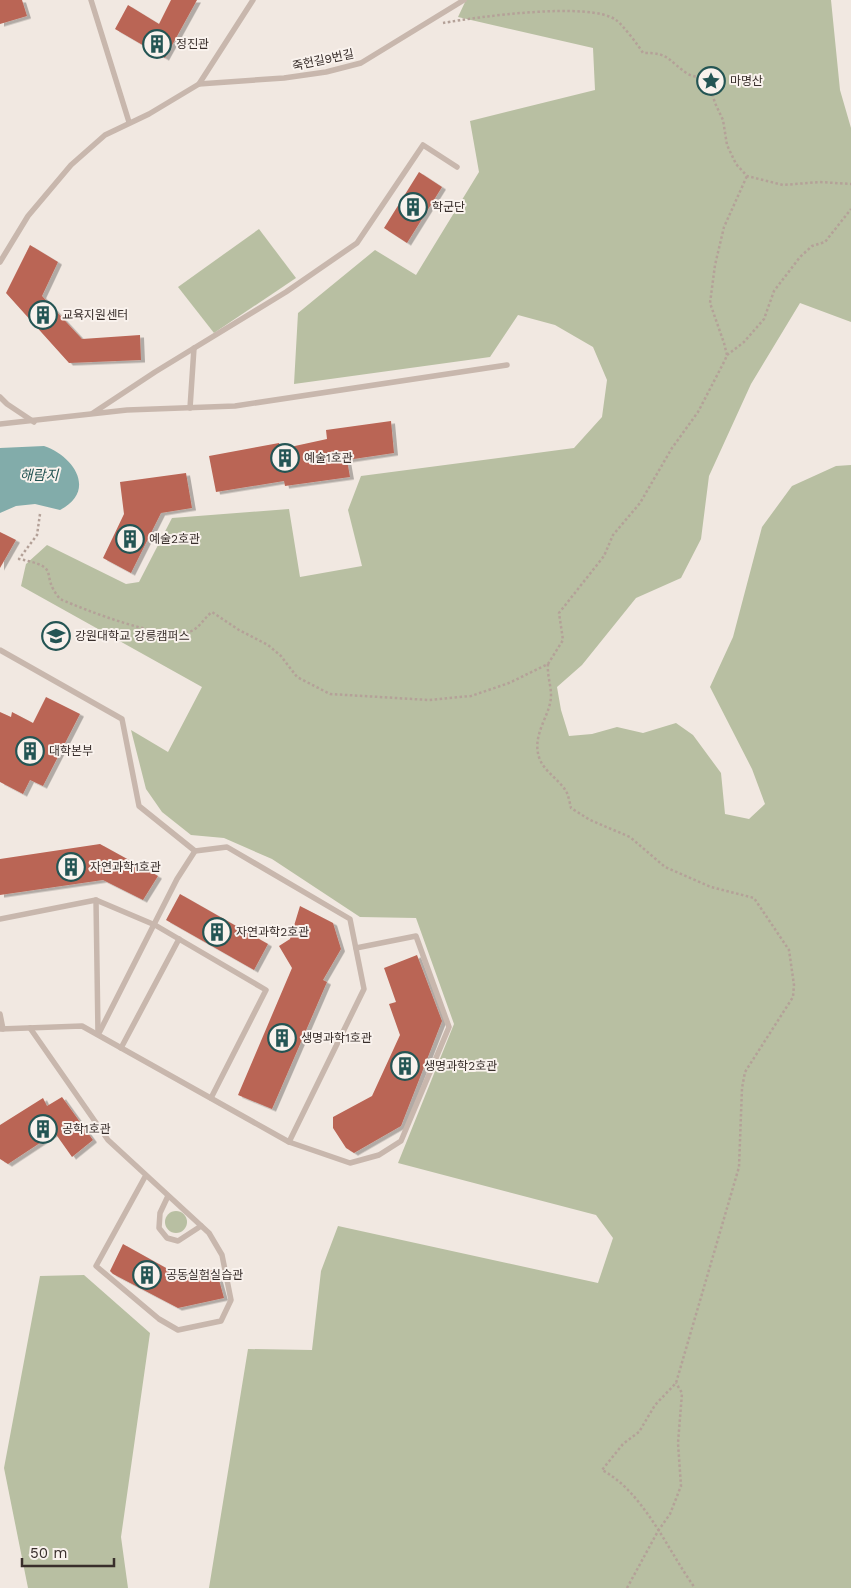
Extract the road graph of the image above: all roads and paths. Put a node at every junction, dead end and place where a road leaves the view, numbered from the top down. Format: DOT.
graph roads {
  1 [pos="91,0"];
  2 [pos="253,0"];
  3 [pos="464,0"];
  4 [pos="429,22"];
  5 [pos="200,84"];
  6 [pos="129,122"];
  7 [pos="457,167"];
  8 [pos="747,176"];
  9 [pos="851,184"];
  10 [pos="851,209"];
  11 [pos="0,262"];
  12 [pos="194,348"];
  13 [pos="727,355"];
  14 [pos="507,364"];
  15 [pos="0,396"];
  16 [pos="190,408"];
  17 [pos="91,415"];
  18 [pos="34,422"];
  19 [pos="0,424"];
  20 [pos="40,514"];
  21 [pos="0,650"];
  22 [pos="548,664"];
  23 [pos="195,851"];
  24 [pos="96,900"];
  25 [pos="0,919"];
  26 [pos="155,925"];
  27 [pos="179,939"];
  28 [pos="356,948"];
  29 [pos="0,1014"];
  30 [pos="30,1028"];
  31 [pos="1,1029"];
  32 [pos="98,1035"];
  33 [pos="121,1048"];
  34 [pos="211,1098"];
  35 [pos="289,1142"];
  36 [pos="146,1175"];
  37 [pos="168,1196"];
  38 [pos="201,1226"];
  39 [pos="676,1383"];
  40 [pos="658,1531"];
  41 [pos="627,1588"];
  42 [pos="695,1588"];
  1 -- 6 [label="lane"];
  2 -- 5 [label="lane"];
  3 -- 4 [label="lane, 죽헌길9번길"];
  4 -- 5 [label="lane, 죽헌길9번길"];
  4 -- 8 [label="path"];
  5 -- 6 [label="lane"];
  6 -- 11 [label="lane"];
  7 -- 12 [label="lane"];
  8 -- 9 [label="path"];
  8 -- 13 [label="path"];
  10 -- 13 [label="path"];
  12 -- 16 [label="lane"];
  12 -- 17 [label="lane"];
  13 -- 22 [label="path"];
  14 -- 16 [label="lane"];
  15 -- 18 [label="lane"];
  16 -- 17 [label="lane"];
  17 -- 18 [label="lane"];
  18 -- 19 [label="lane"];
  20 -- 22 [label="path"];
  21 -- 23 [label="lane"];
  22 -- 39 [label="path"];
  23 -- 26 [label="lane"];
  23 -- 28 [label="lane"];
  24 -- 25 [label="lane"];
  24 -- 26 [label="lane"];
  24 -- 32 [label="lane"];
  26 -- 27 [label="lane"];
  26 -- 32 [label="lane"];
  27 -- 33 [label="lane"];
  27 -- 34 [label="lane"];
  28 -- 35 [label="lane"];
  28 -- 35 [label="lane"];
  29 -- 31 [label="lane"];
  30 -- 31 [label="lane"];
  30 -- 32 [label="lane"];
  30 -- 36 [label="lane"];
  32 -- 33 [label="lane"];
  33 -- 34 [label="lane"];
  34 -- 35 [label="lane"];
  36 -- 37 [label="lane"];
  36 -- 38 [label="lane"];
  37 -- 38 [label="lane"];
  37 -- 38 [label="lane"];
  39 -- 40 [label="path"];
  39 -- 40 [label="path"];
  40 -- 41 [label="path"];
  40 -- 42 [label="path"];
}
